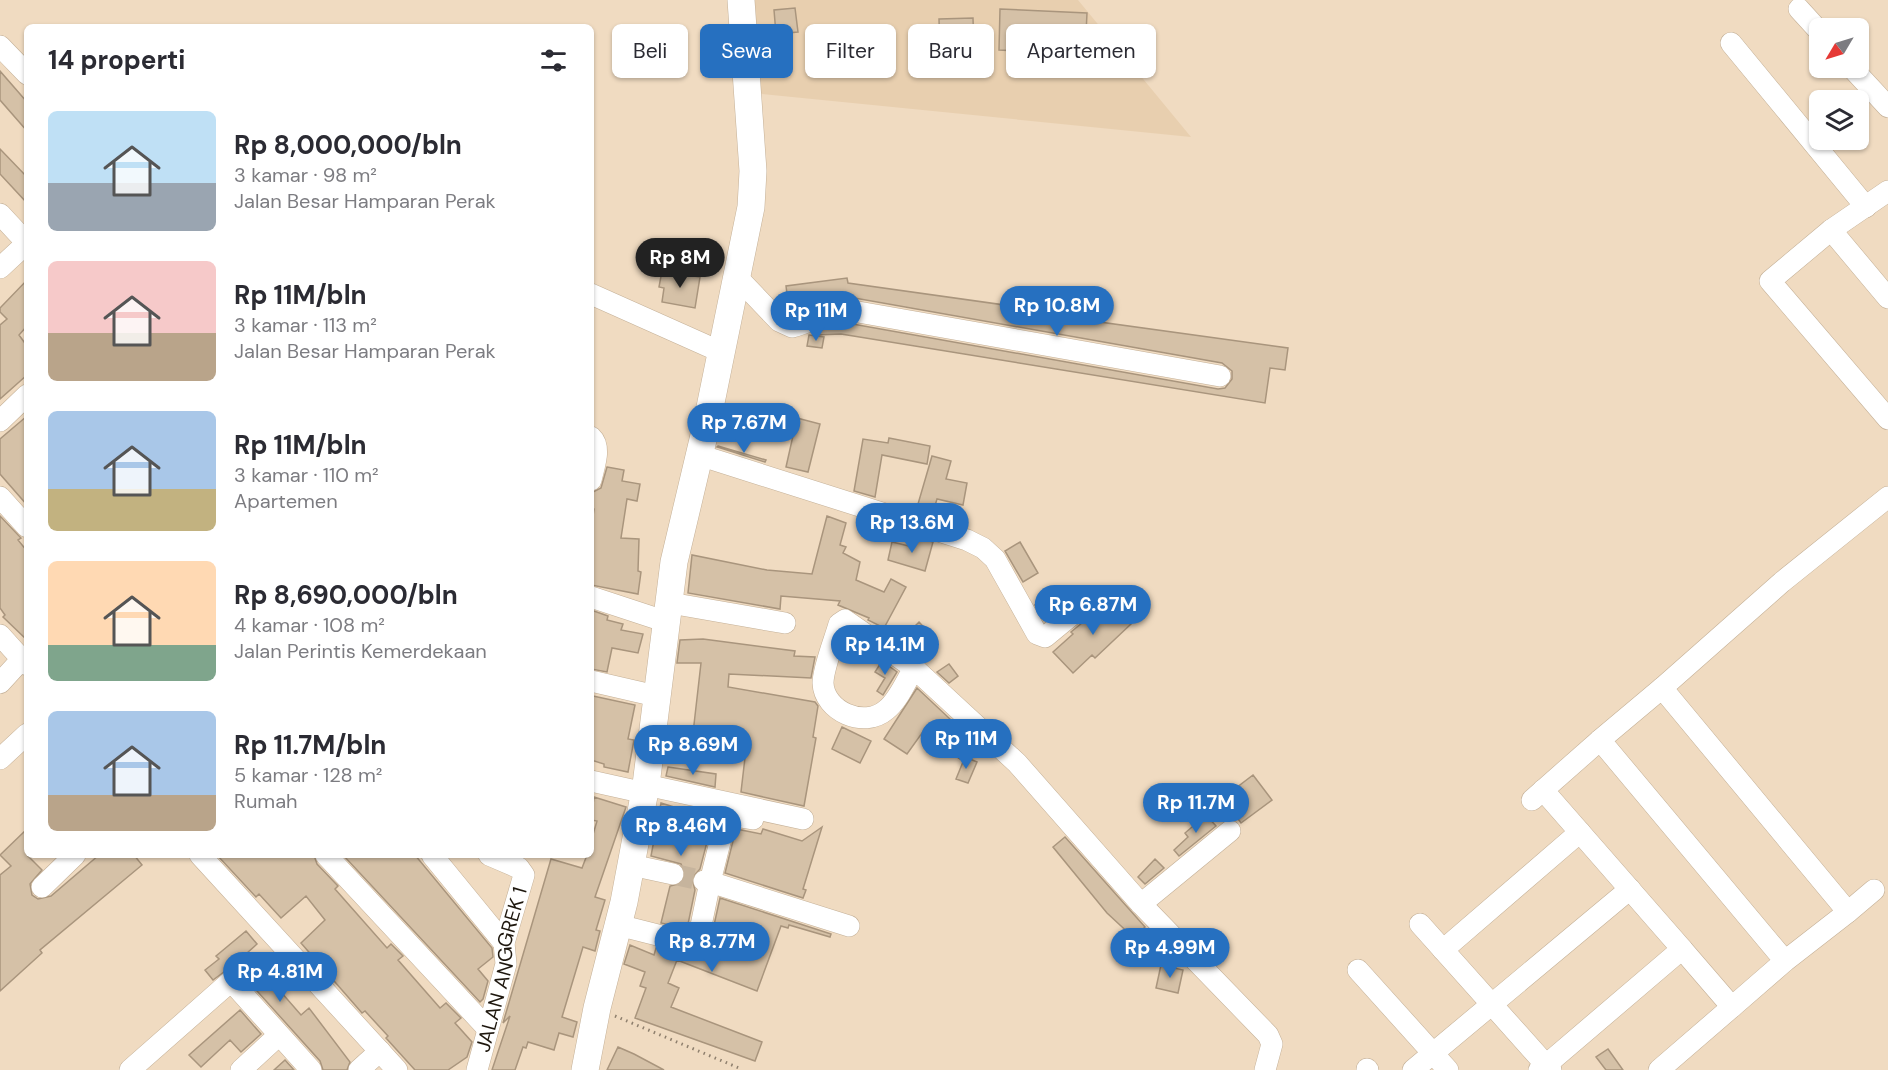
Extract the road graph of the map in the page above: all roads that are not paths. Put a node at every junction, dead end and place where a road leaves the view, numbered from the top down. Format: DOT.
graph roads {
  1 [pos="741,0"];
  2 [pos="1799,9"];
  3 [pos="1809,20"];
  4 [pos="1731,43"];
  5 [pos="0,46"];
  6 [pos="24,71"];
  7 [pos="1861,78"];
  8 [pos="1888,107"];
  9 [pos="1888,191"];
  10 [pos="1866,207"];
  11 [pos="0,214"];
  12 [pos="1831,230"];
  13 [pos="24,240"];
  14 [pos="24,246"];
  15 [pos="0,268"];
  16 [pos="737,277"];
  17 [pos="594,295"];
  18 [pos="1888,298"];
  19 [pos="721,352"];
  20 [pos="1220,376"];
  21 [pos="24,403"];
  22 [pos="1888,419"];
  23 [pos="0,421"];
  24 [pos="594,440"];
  25 [pos="699,455"];
  26 [pos="594,464"];
  27 [pos="0,497"];
  28 [pos="1888,497"];
  29 [pos="24,524"];
  30 [pos="594,598"];
  31 [pos="1085,604"];
  32 [pos="668,612"];
  33 [pos="785,623"];
  34 [pos="0,635"];
  35 [pos="24,662"];
  36 [pos="914,668"];
  37 [pos="594,682"];
  38 [pos="0,683"];
  39 [pos="1662,688"];
  40 [pos="656,696"];
  41 [pos="24,737"];
  42 [pos="1600,740"];
  43 [pos="0,759"];
  44 [pos="594,782"];
  45 [pos="645,789"];
  46 [pos="1230,831"];
  47 [pos="1580,832"];
  48 [pos="72,858"];
  49 [pos="203,858"];
  50 [pos="329,858"];
  51 [pos="439,858"];
  52 [pos="496,858"];
  53 [pos="631,865"];
  54 [pos="673,874"];
  55 [pos="707,881"];
  56 [pos="42,887"];
  57 [pos="1630,889"];
  58 [pos="1874,890"];
  59 [pos="1141,904"];
  60 [pos="1848,912"];
  61 [pos="1420,924"];
  62 [pos="618,925"];
  63 [pos="849,926"];
  64 [pos="504,944"];
  65 [pos="1682,949"];
  66 [pos="1443,950"];
  67 [pos="1785,960"];
  68 [pos="1358,970"];
  69 [pos="1493,1005"];
  70 [pos="1732,1007"];
  71 [pos="488,1029"];
  72 [pos="279,1035"];
  73 [pos="381,1051"];
  74 [pos="1432,1052"];
  75 [pos="1545,1068"];
  76 [pos="130,1070"];
  77 [pos="241,1070"];
  78 [pos="310,1070"];
  79 [pos="359,1070"];
  80 [pos="397,1070"];
  81 [pos="477,1070"];
  82 [pos="585,1070"];
  83 [pos="1265,1070"];
  84 [pos="1413,1070"];
  85 [pos="1448,1070"];
  86 [pos="1659,1070"];
  1 -- 16 [label="main road"];
  2 -- 3 [label="street"];
  4 -- 10 [label="street"];
  5 -- 6 [label="street"];
  7 -- 8 [label="street"];
  9 -- 10 [label="street"];
  10 -- 12 [label="street"];
  11 -- 13 [label="street"];
  12 -- 18 [label="street"];
  12 -- 22 [label="street"];
  14 -- 15 [label="street"];
  16 -- 19 [label="main road"];
  16 -- 20 [label="street"];
  17 -- 19 [label="street"];
  19 -- 25 [label="main road"];
  21 -- 23 [label="street"];
  24 -- 26 [label="street"];
  25 -- 31 [label="street"];
  25 -- 32 [label="main road"];
  27 -- 29 [label="street"];
  28 -- 39 [label="street"];
  30 -- 32 [label="street"];
  32 -- 33 [label="street"];
  32 -- 40 [label="main road"];
  34 -- 35 [label="street"];
  35 -- 38 [label="street"];
  36 -- 36 [label="street"];
  36 -- 59 [label="street"];
  37 -- 40 [label="street"];
  39 -- 42 [label="street"];
  39 -- 60 [label="street"];
  40 -- 45 [label="main road"];
  41 -- 43 [label="street"];
  42 -- 47 [label="street"];
  42 -- 67 [label="street"];
  44 -- 45 [label="street"];
  45 -- 53 [label="main road"];
  45 -- 55 [label="street"];
  46 -- 59 [label="street"];
  47 -- 57 [label="street"];
  47 -- 66 [label="street"];
  48 -- 56 [label="street"];
  49 -- 73 [label="street"];
  50 -- 71 [label="street"];
  51 -- 64 [label="street"];
  52 -- 64 [label="street, JALAN ANGGREK 1"];
  53 -- 54 [label="street"];
  53 -- 62 [label="main road"];
  55 -- 62 [label="street"];
  55 -- 63 [label="street"];
  57 -- 65 [label="street"];
  57 -- 69 [label="street"];
  58 -- 60 [label="street"];
  59 -- 83 [label="street"];
  60 -- 67 [label="street"];
  61 -- 66 [label="street"];
  62 -- 82 [label="main road"];
  64 -- 71 [label="street, JALAN ANGGREK 1"];
  65 -- 70 [label="street"];
  65 -- 75 [label="street"];
  66 -- 69 [label="street"];
  67 -- 70 [label="street"];
  68 -- 74 [label="street"];
  69 -- 74 [label="street"];
  69 -- 75 [label="street"];
  70 -- 86 [label="street"];
  71 -- 81 [label="street, JALAN ANGGREK 1"];
  72 -- 76 [label="street"];
  72 -- 77 [label="street"];
  72 -- 78 [label="street"];
  73 -- 79 [label="street"];
  73 -- 80 [label="street"];
  74 -- 84 [label="street"];
  74 -- 85 [label="street"];
}
